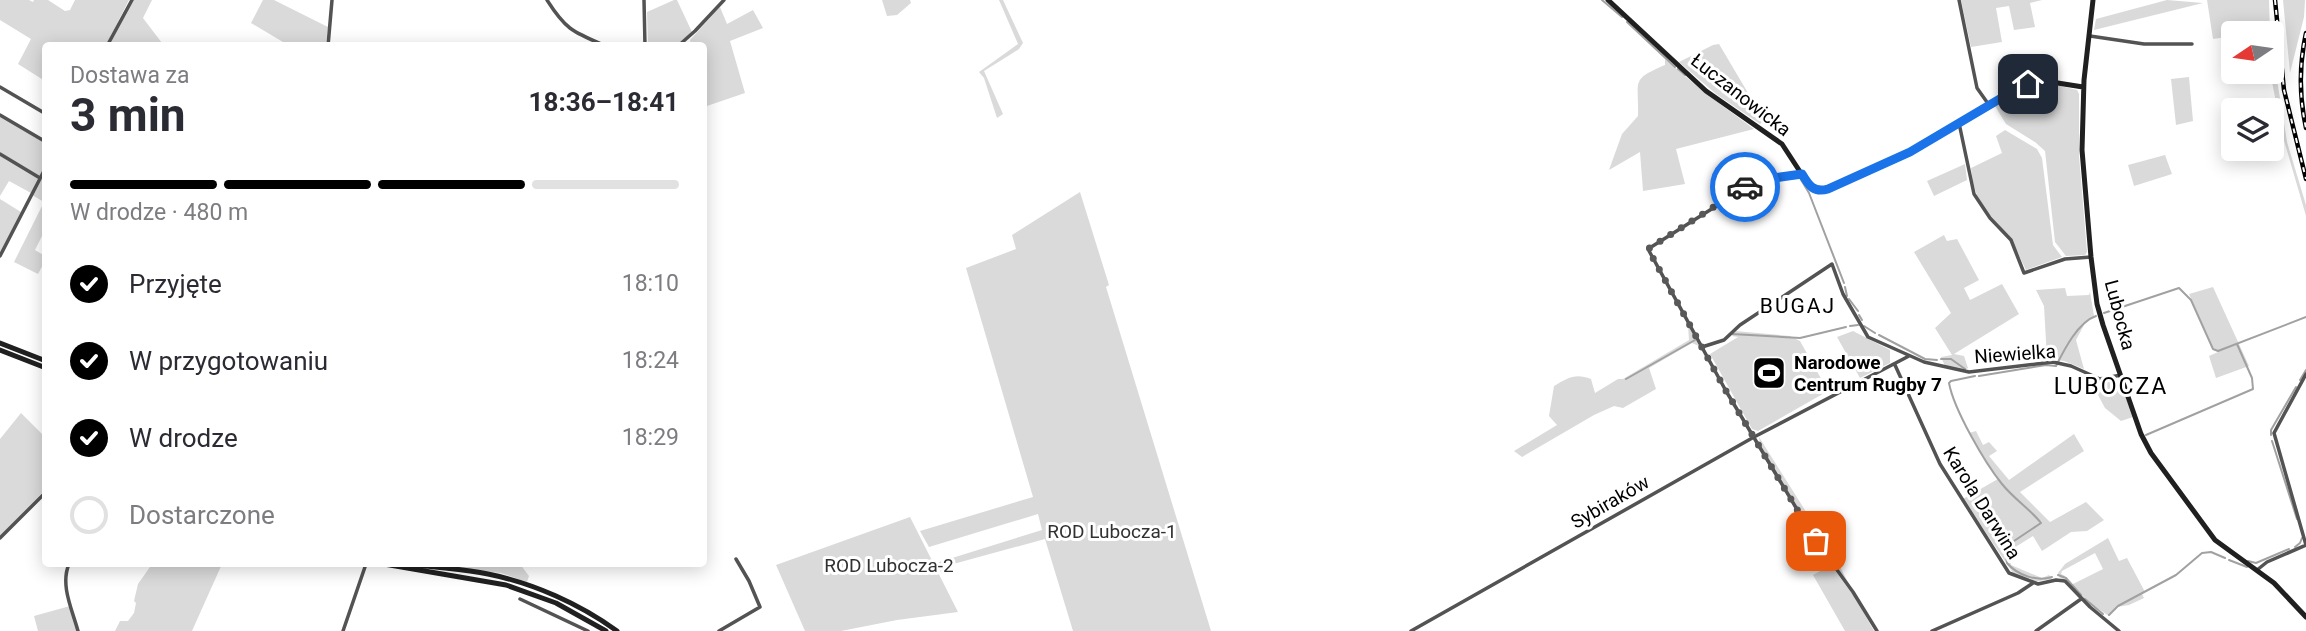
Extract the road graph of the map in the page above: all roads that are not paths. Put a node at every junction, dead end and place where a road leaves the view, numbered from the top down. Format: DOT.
graph roads {
  1 [pos="131,0"];
  2 [pos="332,0"];
  3 [pos="547,0"];
  4 [pos="644,0"];
  5 [pos="724,0"];
  6 [pos="1608,0"];
  7 [pos="1959,0"];
  8 [pos="2093,0"];
  9 [pos="2089,36"];
  10 [pos="109,42"];
  11 [pos="328,42"];
  12 [pos="598,42"];
  13 [pos="645,42"];
  14 [pos="683,42"];
  15 [pos="2192,44"];
  16 [pos="0,87"];
  17 [pos="2083,87"];
  18 [pos="1989,105"];
  19 [pos="42,112"];
  20 [pos="0,115"];
  21 [pos="1959,123"];
  22 [pos="42,140"];
  23 [pos="0,154"];
  24 [pos="42,174"];
  25 [pos="1802,174"];
  26 [pos="40,178"];
  27 [pos="0,256"];
  28 [pos="2091,257"];
  29 [pos="0,343"];
  30 [pos="1702,347"];
  31 [pos="0,350"];
  32 [pos="1909,356"];
  33 [pos="42,359"];
  34 [pos="1895,365"];
  35 [pos="42,366"];
  36 [pos="2306,374"];
  37 [pos="2121,375"];
  38 [pos="1754,437"];
  39 [pos="42,496"];
  40 [pos="0,538"];
  41 [pos="2306,545"];
  42 [pos="736,559"];
  43 [pos="68,567"];
  44 [pos="365,567"];
  45 [pos="402,567"];
  46 [pos="436,567"];
  47 [pos="2257,570"];
  48 [pos="2033,583"];
  49 [pos="520,599"];
  50 [pos="2081,599"];
  51 [pos="2306,617"];
  52 [pos="78,631"];
  53 [pos="343,631"];
  54 [pos="588,631"];
  55 [pos="606,631"];
  56 [pos="617,631"];
  57 [pos="719,631"];
  58 [pos="1411,631"];
  59 [pos="1877,631"];
  60 [pos="1932,631"];
  61 [pos="2036,631"];
  62 [pos="2119,631"];
  1 -- 10 [label="street"];
  2 -- 11 [label="street"];
  3 -- 12 [label="street"];
  4 -- 13 [label="street"];
  5 -- 14 [label="street"];
  6 -- 25 [label="street, Łuczanowicka"];
  7 -- 18 [label="street"];
  8 -- 9 [label="street, Lubocka"];
  9 -- 15 [label="street"];
  9 -- 17 [label="street, Lubocka"];
  16 -- 19 [label="street"];
  17 -- 18 [label="street, Łuczanowicka"];
  17 -- 28 [label="street, Lubocka"];
  18 -- 21 [label="street, Łuczanowicka"];
  20 -- 22 [label="street"];
  21 -- 25 [label="street, Łuczanowicka"];
  21 -- 28 [label="street"];
  23 -- 26 [label="street"];
  24 -- 26 [label="street"];
  25 -- 30 [label="street"];
  26 -- 27 [label="street"];
  28 -- 37 [label="street, Lubocka"];
  29 -- 33 [label="street"];
  30 -- 32 [label="street"];
  30 -- 38 [label="street"];
  31 -- 35 [label="street"];
  32 -- 34 [label="street, Sybiraków"];
  32 -- 37 [label="street, Niewielka"];
  34 -- 38 [label="street, Sybiraków"];
  34 -- 48 [label="street, Karola Darwina"];
  36 -- 41 [label="street"];
  37 -- 47 [label="street, Lubocka"];
  38 -- 58 [label="street, Sybiraków"];
  38 -- 59 [label="street"];
  39 -- 40 [label="street"];
  41 -- 47 [label="street"];
  42 -- 57 [label="street"];
  43 -- 52 [label="street"];
  44 -- 53 [label="street"];
  45 -- 55 [label="street"];
  46 -- 56 [label="street"];
  47 -- 51 [label="street, Lubocka"];
  48 -- 50 [label="street, Karola Darwina"];
  48 -- 60 [label="street"];
  49 -- 54 [label="street"];
  50 -- 61 [label="street"];
  50 -- 62 [label="street, Karola Darwina"];
}
